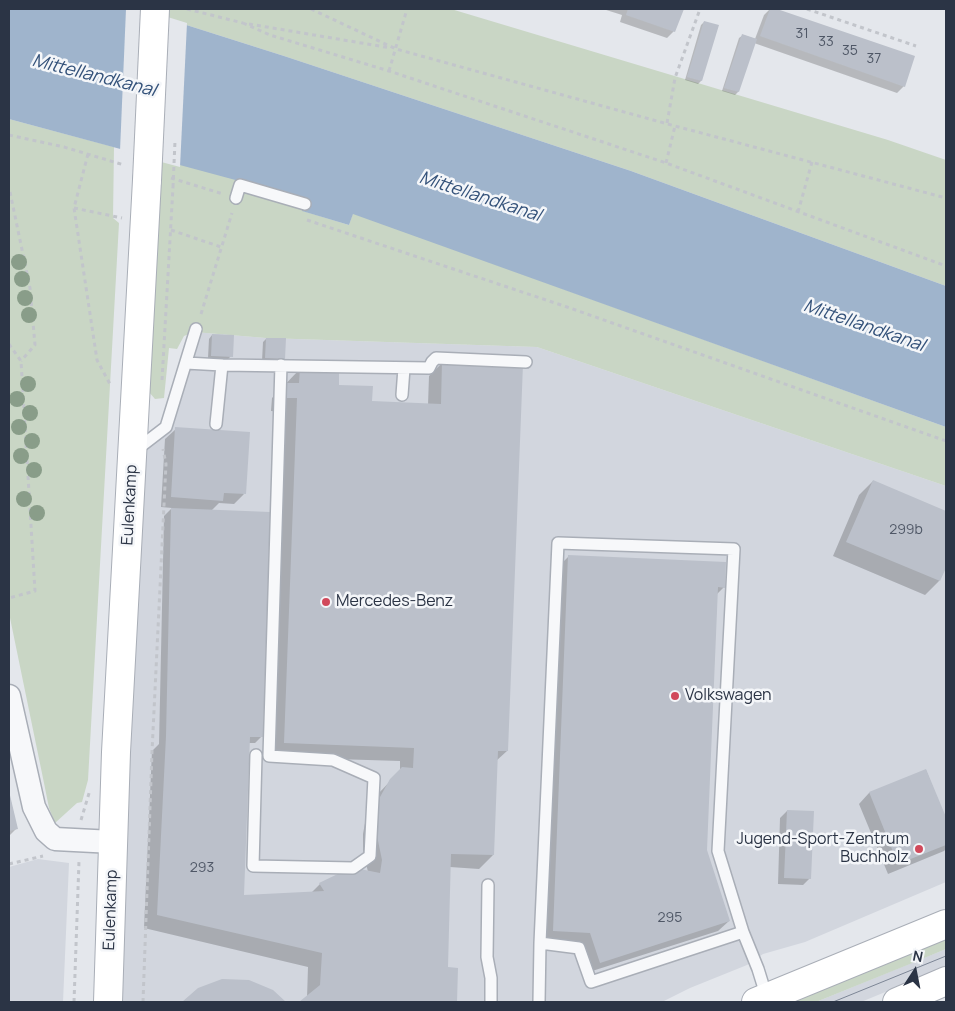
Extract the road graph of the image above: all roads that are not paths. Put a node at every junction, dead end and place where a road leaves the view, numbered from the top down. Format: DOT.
graph roads {
  1 [pos="154,9"];
  2 [pos="236,198"];
  3 [pos="305,204"];
  4 [pos="196,329"];
  5 [pos="526,362"];
  6 [pos="186,363"];
  7 [pos="222,365"];
  8 [pos="281,365"];
  9 [pos="404,368"];
  10 [pos="402,396"];
  11 [pos="216,424"];
  12 [pos="132,452"];
  13 [pos="9,696"];
  14 [pos="256,755"];
  15 [pos="113,842"];
  16 [pos="488,886"];
  17 [pos="946,924"];
  18 [pos="743,932"];
  19 [pos="540,943"];
  20 [pos="946,982"];
  21 [pos="762,1000"];
  22 [pos="108,1002"];
  23 [pos="491,1002"];
  24 [pos="539,1002"];
  25 [pos="897,1002"];
  1 -- 12 [label="street, Eulenkamp, bridge"];
  2 -- 3 [label="lane"];
  4 -- 6 [label="lane"];
  5 -- 9 [label="lane"];
  6 -- 7 [label="lane"];
  6 -- 12 [label="lane"];
  7 -- 8 [label="lane"];
  7 -- 11 [label="lane"];
  8 -- 9 [label="lane"];
  8 -- 14 [label="lane"];
  9 -- 10 [label="lane"];
  12 -- 15 [label="street, Eulenkamp"];
  13 -- 15 [label="street"];
  15 -- 22 [label="street, Eulenkamp"];
  16 -- 23 [label="lane"];
  17 -- 21 [label="street"];
  18 -- 19 [label="lane"];
  18 -- 19 [label="lane"];
  18 -- 21 [label="lane"];
  19 -- 24 [label="lane"];
  20 -- 25 [label="street"];
}
